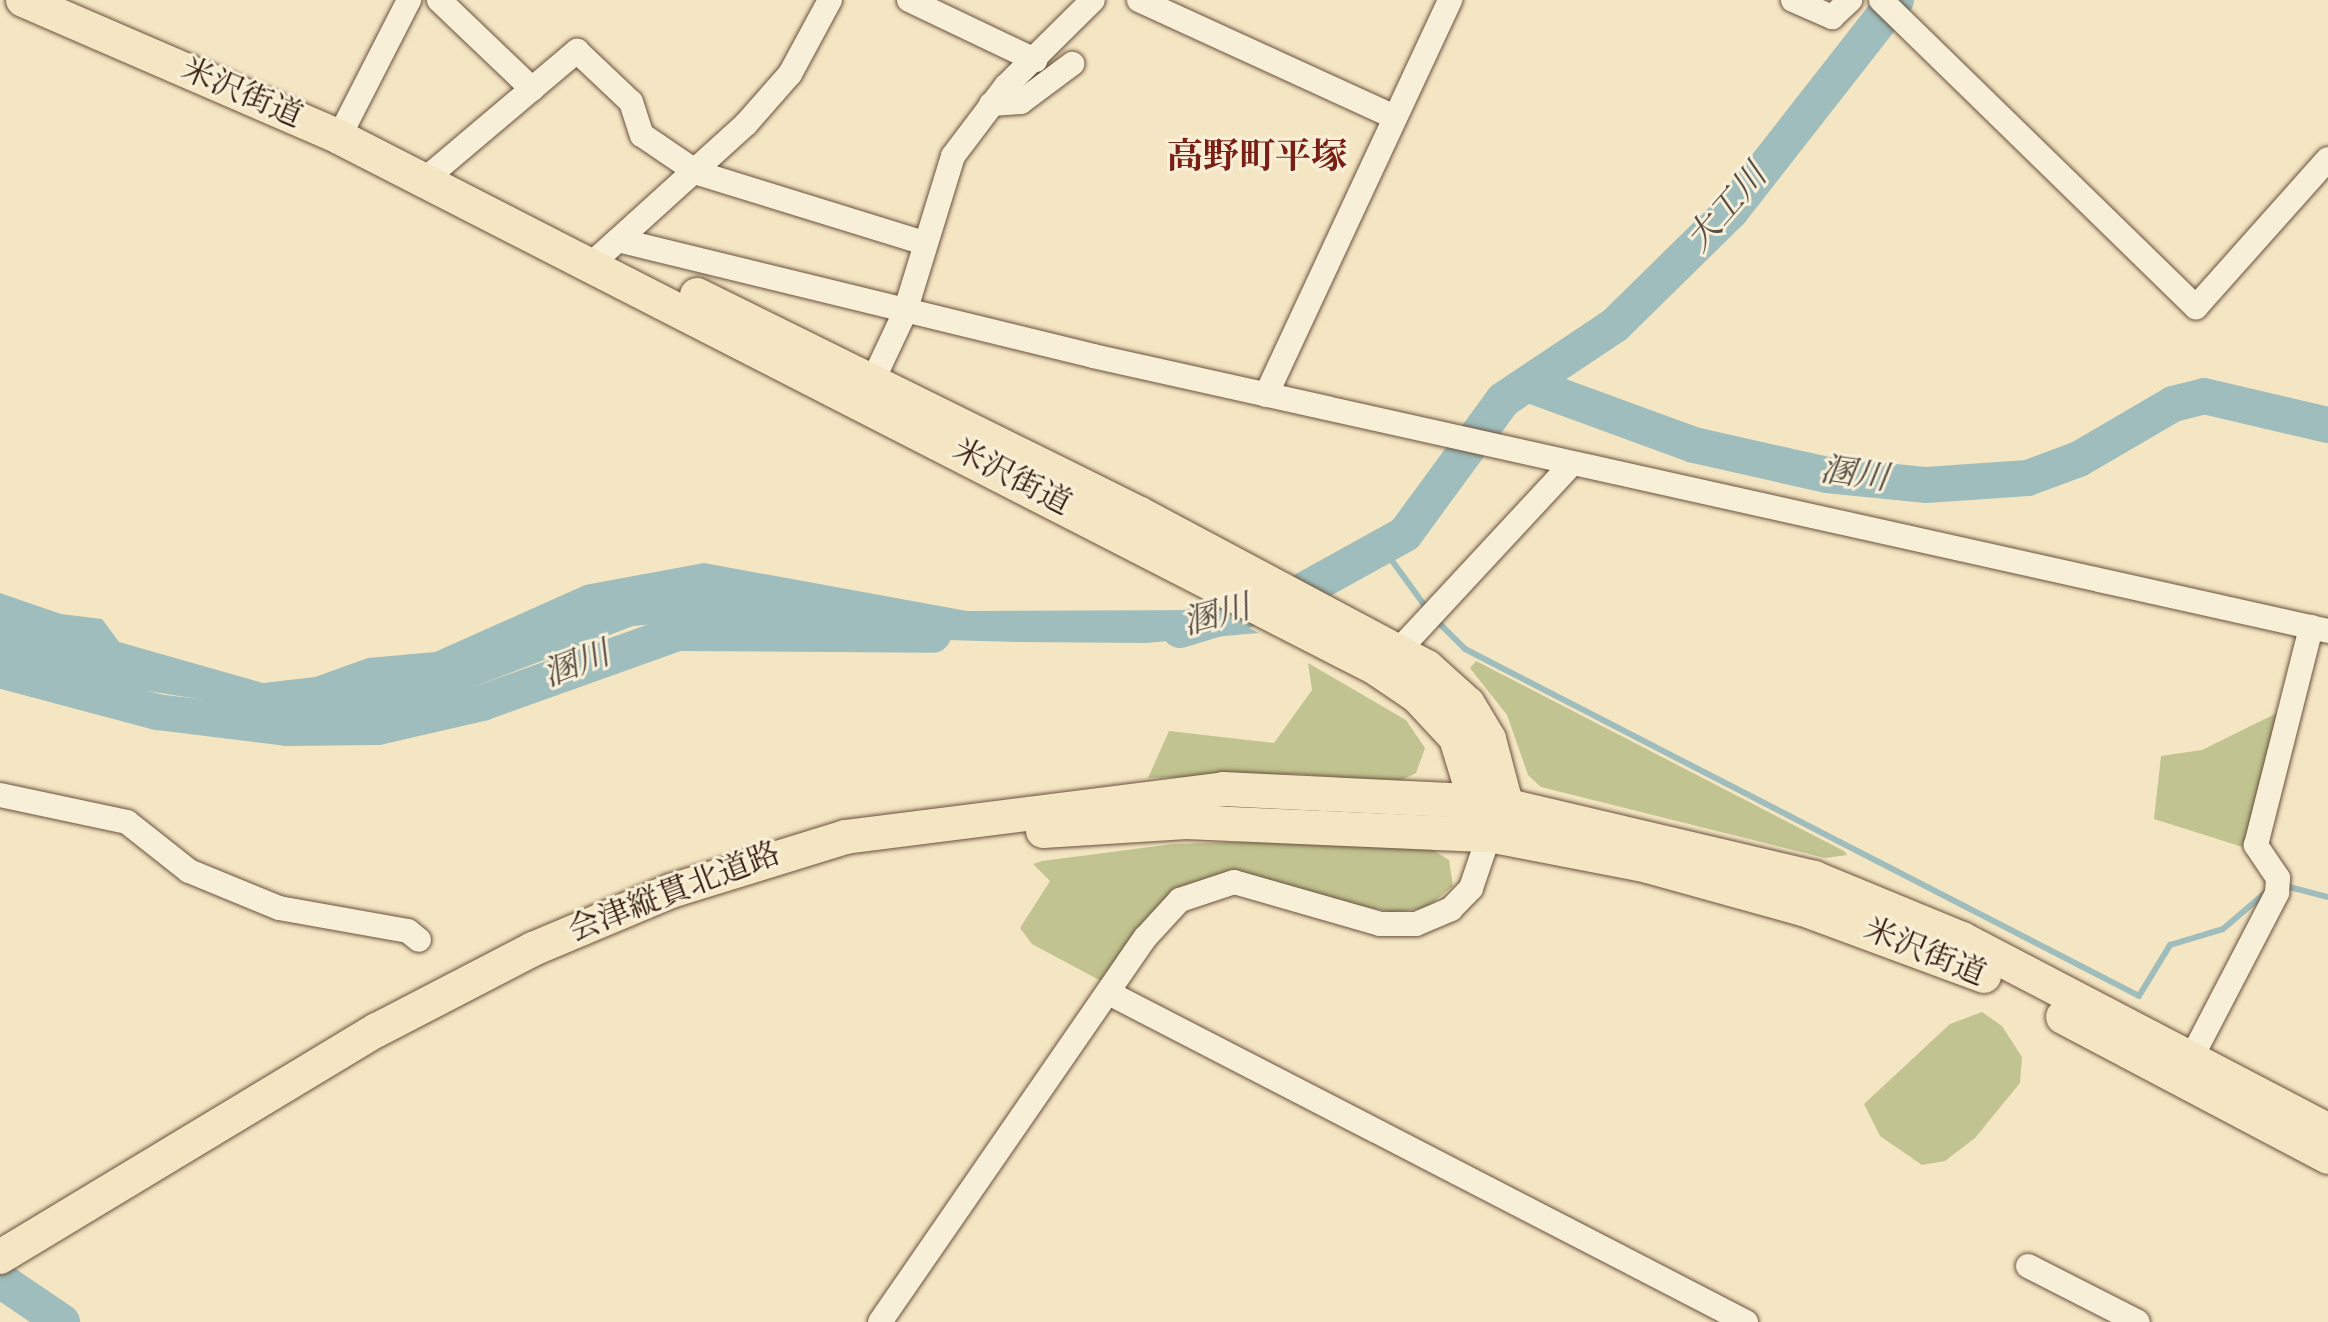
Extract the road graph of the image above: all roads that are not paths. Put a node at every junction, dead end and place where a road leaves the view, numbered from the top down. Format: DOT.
graph roads {
  1 [pos="23,0"];
  2 [pos="409,0"];
  3 [pos="439,0"];
  4 [pos="830,0"];
  5 [pos="909,0"];
  6 [pos="1093,0"];
  7 [pos="1139,0"];
  8 [pos="1450,0"];
  9 [pos="1793,0"];
  10 [pos="1850,0"];
  11 [pos="1881,0"];
  12 [pos="1035,60"];
  13 [pos="1072,64"];
  14 [pos="532,89"];
  15 [pos="991,104"];
  16 [pos="1395,117"];
  17 [pos="339,137"];
  18 [pos="2328,159"];
  19 [pos="698,173"];
  20 [pos="423,181"];
  21 [pos="921,242"];
  22 [pos="603,254"];
  23 [pos="905,312"];
  24 [pos="868,391"];
  25 [pos="1266,395"];
  26 [pos="1571,465"];
  27 [pos="2319,629"];
  28 [pos="1387,656"];
  29 [pos="0,795"];
  30 [pos="1470,800"];
  31 [pos="1496,820"];
  32 [pos="419,940"];
  33 [pos="1109,993"];
  34 [pos="2185,1070"];
  35 [pos="2328,1130"];
  36 [pos="2328,1157"];
  37 [pos="11,1262"];
  38 [pos="2028,1266"];
  39 [pos="880,1322"];
  40 [pos="1746,1322"];
  41 [pos="2138,1322"];
  1 -- 17 [label="highway, 米沢街道"];
  2 -- 17 [label="street"];
  3 -- 14 [label="street"];
  4 -- 19 [label="street"];
  5 -- 12 [label="street"];
  6 -- 12 [label="street"];
  7 -- 16 [label="street"];
  8 -- 16 [label="street"];
  9 -- 10 [label="street"];
  11 -- 18 [label="street"];
  12 -- 15 [label="street"];
  13 -- 15 [label="street"];
  14 -- 19 [label="street"];
  14 -- 20 [label="street"];
  15 -- 21 [label="street"];
  16 -- 25 [label="street"];
  17 -- 20 [label="highway, 米沢街道"];
  19 -- 21 [label="street"];
  19 -- 22 [label="street"];
  20 -- 22 [label="highway, 米沢街道"];
  21 -- 23 [label="street"];
  22 -- 23 [label="street"];
  22 -- 24 [label="highway, 米沢街道"];
  23 -- 24 [label="street"];
  23 -- 25 [label="street"];
  24 -- 28 [label="highway, 米沢街道"];
  25 -- 26 [label="street"];
  26 -- 27 [label="street"];
  26 -- 28 [label="street"];
  27 -- 34 [label="street"];
  28 -- 30 [label="highway, 米沢街道"];
  28 -- 31 [label="highway, 米沢街道"];
  29 -- 32 [label="street"];
  30 -- 31 [label="highway, 米沢街道"];
  30 -- 37 [label="highway, 会津縦貫北道路"];
  31 -- 33 [label="street"];
  31 -- 34 [label="highway, 米沢街道"];
  31 -- 37 [label="highway, 会津縦貫北道路"];
  33 -- 39 [label="street"];
  33 -- 40 [label="street"];
  34 -- 35 [label="highway, 米沢街道"];
  34 -- 36 [label="highway, 米沢街道"];
  38 -- 41 [label="street"];
}
